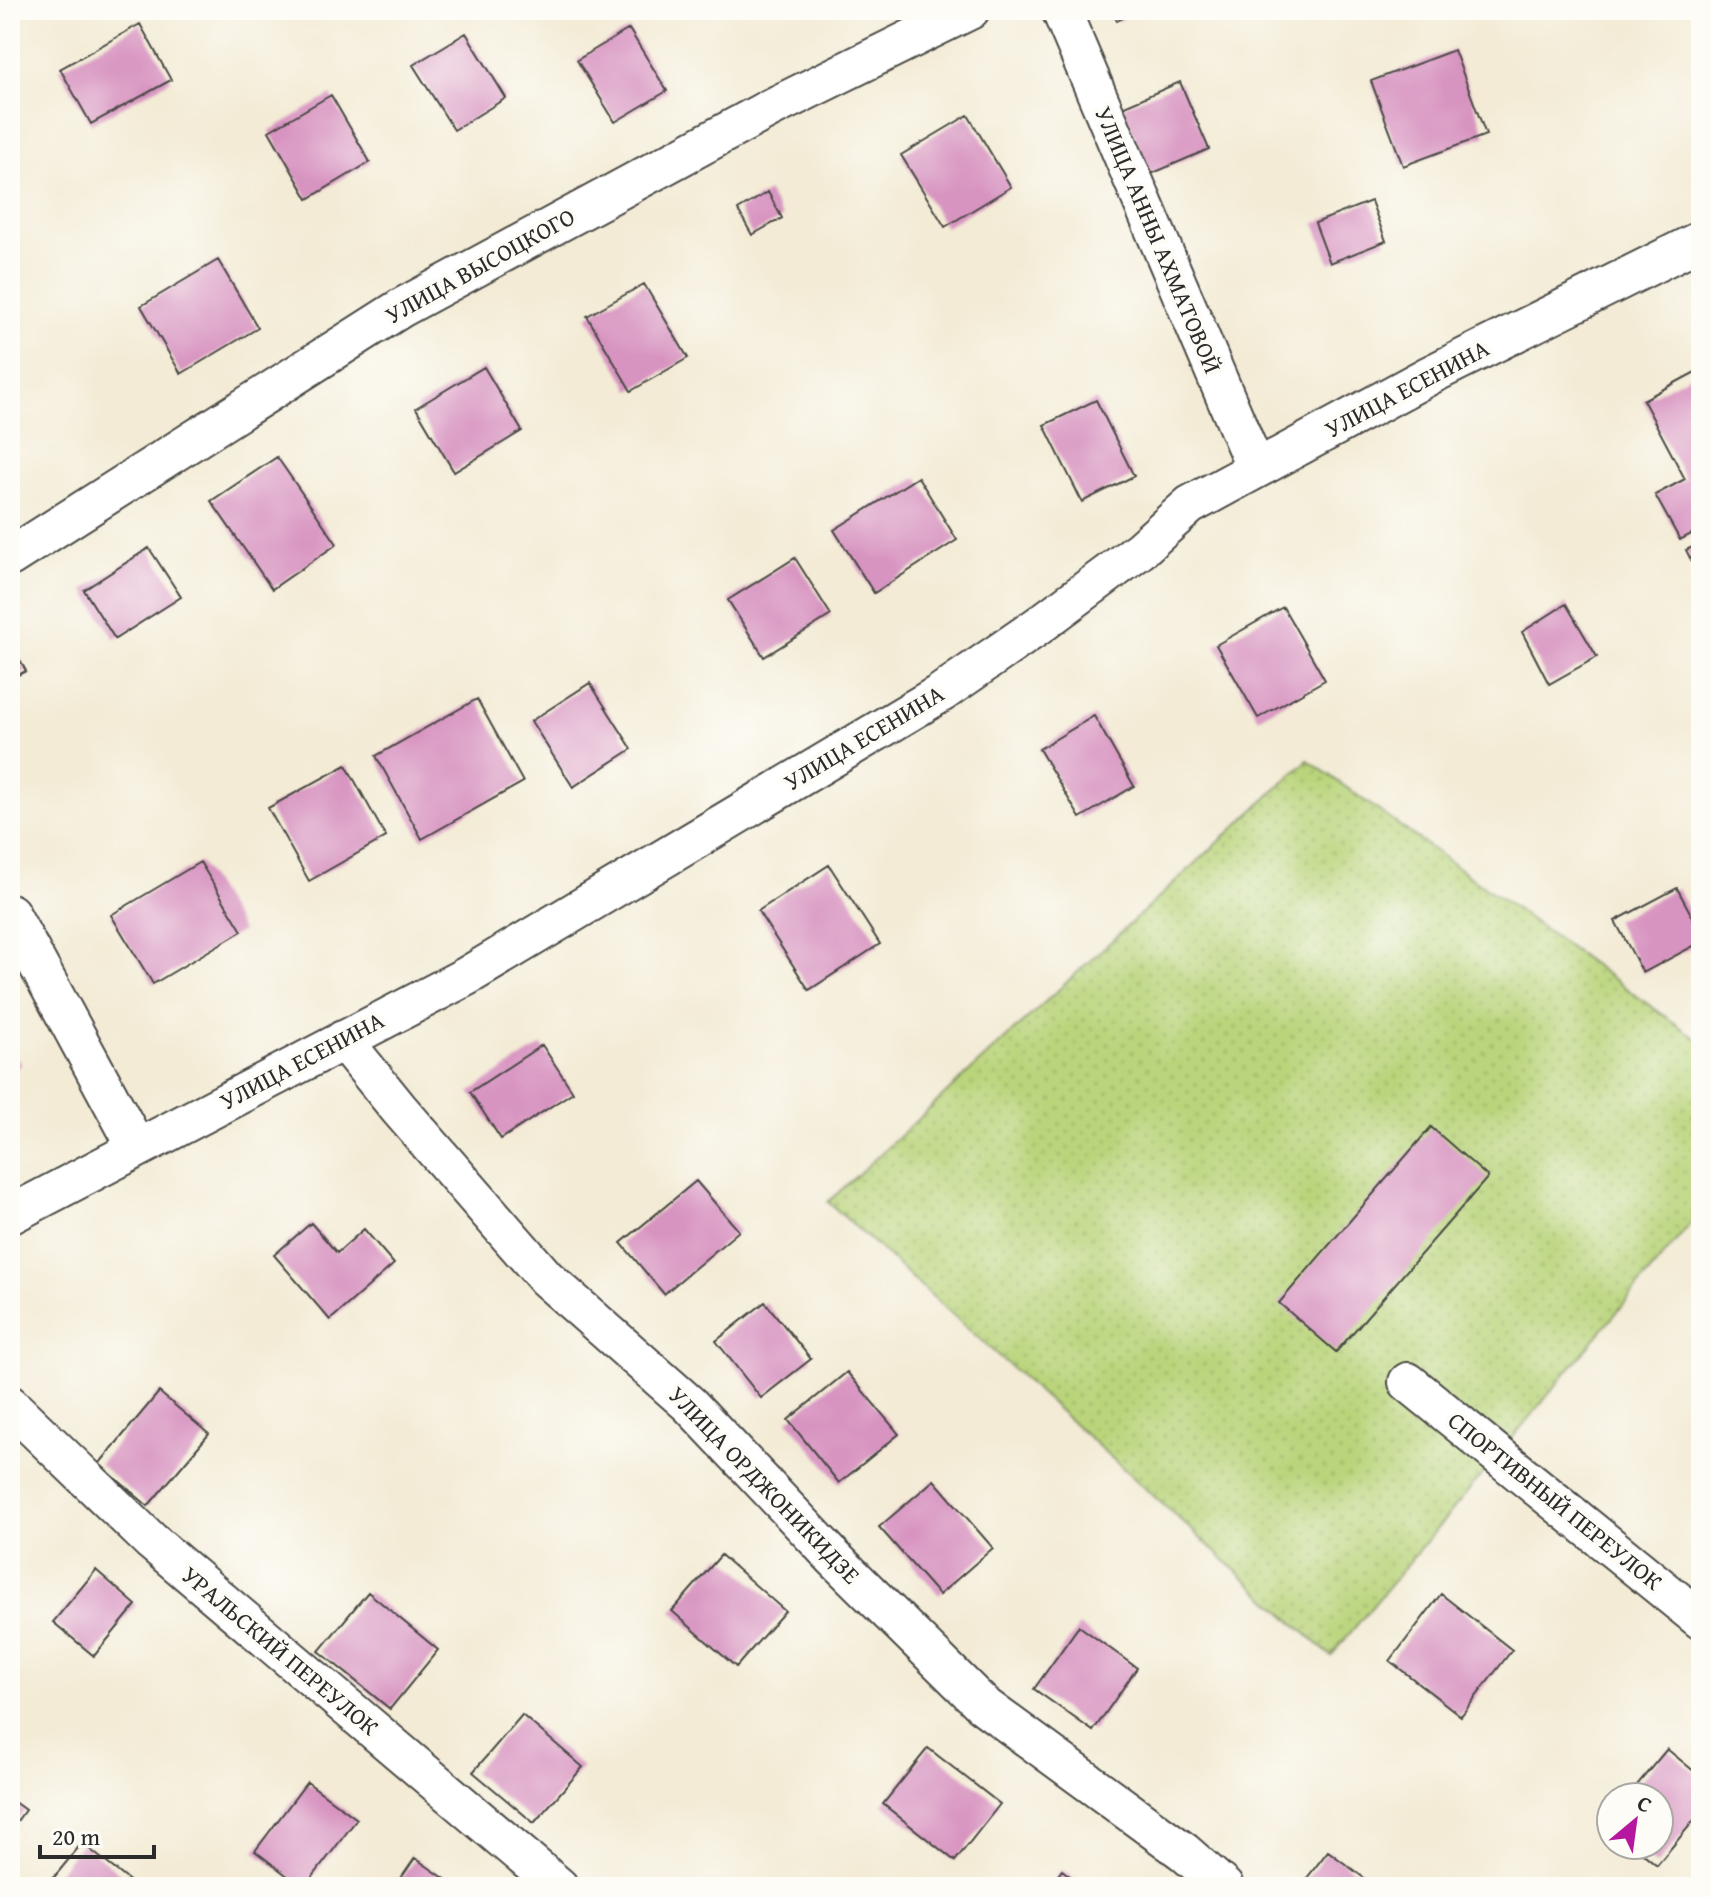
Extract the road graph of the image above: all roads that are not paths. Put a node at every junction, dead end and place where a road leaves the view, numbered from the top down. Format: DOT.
graph roads {
  1 [pos="970,10"];
  2 [pos="1061,10"];
  3 [pos="1701,240"];
  4 [pos="1256,469"];
  5 [pos="10,557"];
  6 [pos="10,913"];
  7 [pos="343,1040"];
  8 [pos="137,1148"];
  9 [pos="10,1215"];
  10 [pos="1408,1382"];
  11 [pos="10,1405"];
  12 [pos="1701,1620"];
  13 [pos="538,1881"];
  14 [pos="1224,1887"];
  1 -- 5 [label="street, УЛИЦА ВЫСОЦКОГО"];
  2 -- 4 [label="street, УЛИЦА АННЫ АХМАТОВОЙ"];
  3 -- 4 [label="street, УЛИЦА ЕСЕНИНА"];
  4 -- 7 [label="street, УЛИЦА ЕСЕНИНА"];
  6 -- 8 [label="street"];
  7 -- 8 [label="street, УЛИЦА ЕСЕНИНА"];
  7 -- 14 [label="street, УЛИЦА ОРДЖОНИКИДЗЕ"];
  8 -- 9 [label="street, УЛИЦА ЕСЕНИНА"];
  10 -- 12 [label="street, СПОРТИВНЫЙ ПЕРЕУЛОК"];
  11 -- 13 [label="street, УРАЛЬСКИЙ ПЕРЕУЛОК"];
}
